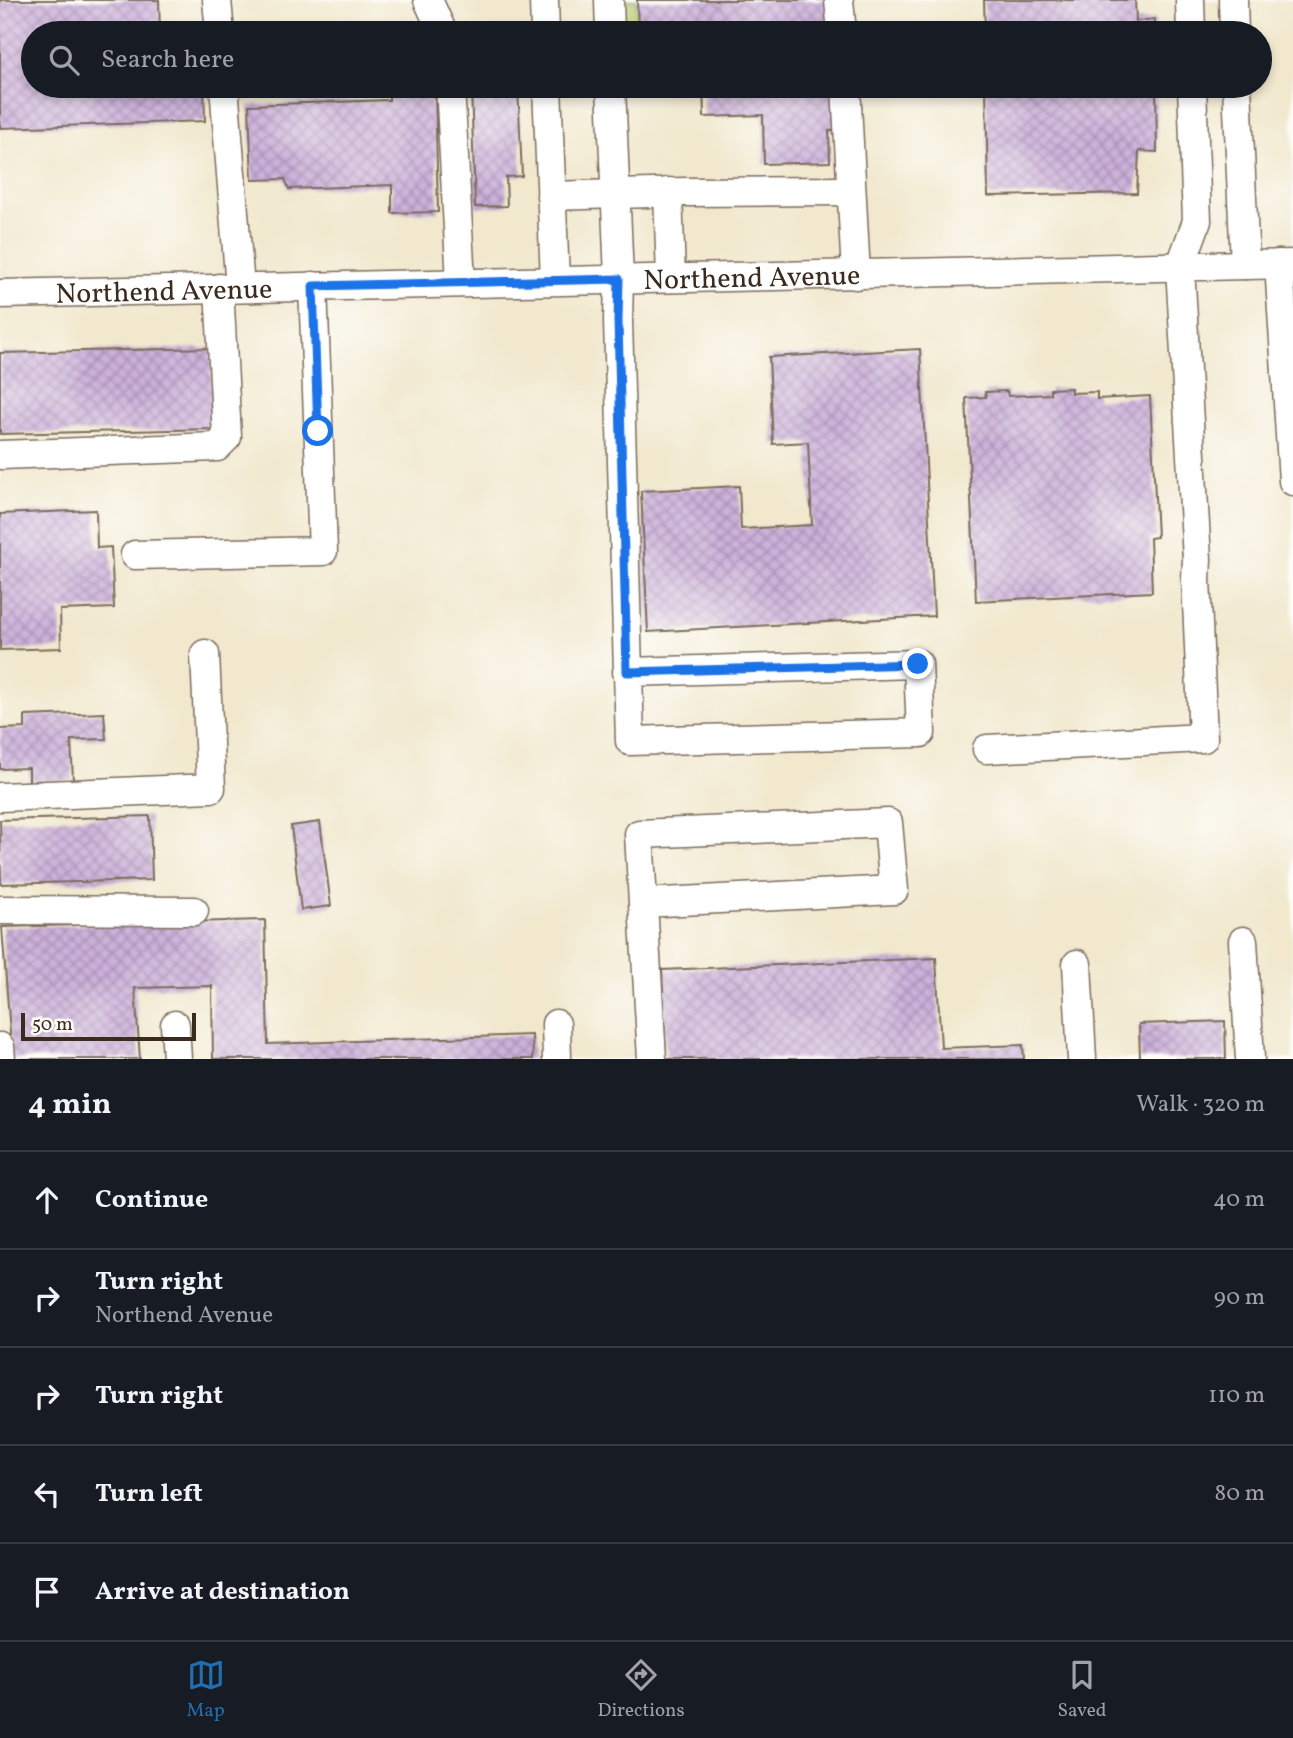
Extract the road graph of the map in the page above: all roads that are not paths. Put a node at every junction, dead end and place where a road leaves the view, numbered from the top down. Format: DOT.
graph roads {
  1 [pos="217,0"];
  2 [pos="428,0"];
  3 [pos="544,0"];
  4 [pos="609,0"];
  5 [pos="839,0"];
  6 [pos="1190,0"];
  7 [pos="1233,0"];
  8 [pos="219,21"];
  9 [pos="438,21"];
  10 [pos="545,21"];
  11 [pos="610,21"];
  12 [pos="841,21"];
  13 [pos="1191,21"];
  14 [pos="1234,21"];
  15 [pos="224,98"];
  16 [pos="451,98"];
  17 [pos="547,98"];
  18 [pos="611,98"];
  19 [pos="846,98"];
  20 [pos="1192,98"];
  21 [pos="1238,98"];
  22 [pos="850,191"];
  23 [pos="668,192"];
  24 [pos="614,194"];
  25 [pos="551,196"];
  26 [pos="1286,264"];
  27 [pos="1245,265"];
  28 [pos="1180,267"];
  29 [pos="856,275"];
  30 [pos="671,278"];
  31 [pos="619,279"];
  32 [pos="555,280"];
  33 [pos="461,282"];
  34 [pos="313,286"];
  35 [pos="230,288"];
  36 [pos="0,294"];
  37 [pos="0,456"];
  38 [pos="1293,481"];
  39 [pos="135,555"];
  40 [pos="205,654"];
  41 [pos="627,672"];
  42 [pos="986,748"];
  43 [pos="0,797"];
  44 [pos="644,902"];
  45 [pos="0,910"];
  46 [pos="194,911"];
  47 [pos="1242,942"];
  48 [pos="1077,964"];
  49 [pos="556,1024"];
  50 [pos="175,1025"];
  51 [pos="0,1046"];
  52 [pos="1,1059"];
  53 [pos="177,1059"];
  54 [pos="557,1059"];
  55 [pos="652,1059"];
  56 [pos="1082,1059"];
  57 [pos="1250,1059"];
  1 -- 8 [label="street"];
  2 -- 9 [label="street"];
  3 -- 10 [label="street"];
  4 -- 11 [label="street"];
  5 -- 12 [label="street"];
  6 -- 13 [label="street"];
  7 -- 14 [label="street"];
  15 -- 35 [label="street"];
  16 -- 33 [label="street"];
  17 -- 25 [label="street"];
  18 -- 24 [label="street"];
  19 -- 22 [label="street"];
  20 -- 28 [label="street"];
  21 -- 27 [label="street"];
  22 -- 23 [label="street"];
  22 -- 29 [label="street"];
  23 -- 24 [label="street"];
  23 -- 30 [label="street"];
  24 -- 25 [label="street"];
  24 -- 31 [label="street"];
  25 -- 32 [label="street"];
  26 -- 27 [label="street, Northend Avenue"];
  26 -- 38 [label="street"];
  27 -- 28 [label="street, Northend Avenue"];
  28 -- 29 [label="street, Northend Avenue"];
  28 -- 42 [label="street"];
  29 -- 30 [label="street, Northend Avenue"];
  30 -- 31 [label="street, Northend Avenue"];
  31 -- 32 [label="street, Northend Avenue"];
  31 -- 41 [label="street"];
  32 -- 33 [label="street, Northend Avenue"];
  33 -- 34 [label="street, Northend Avenue"];
  34 -- 35 [label="street, Northend Avenue"];
  34 -- 39 [label="street"];
  35 -- 36 [label="street, Northend Avenue"];
  35 -- 37 [label="street"];
  40 -- 43 [label="street"];
  41 -- 41 [label="street"];
  44 -- 44 [label="street"];
  44 -- 55 [label="street"];
  45 -- 46 [label="street"];
  47 -- 57 [label="street"];
  48 -- 56 [label="street"];
  49 -- 54 [label="street"];
  50 -- 53 [label="street"];
  51 -- 52 [label="street"];
}
